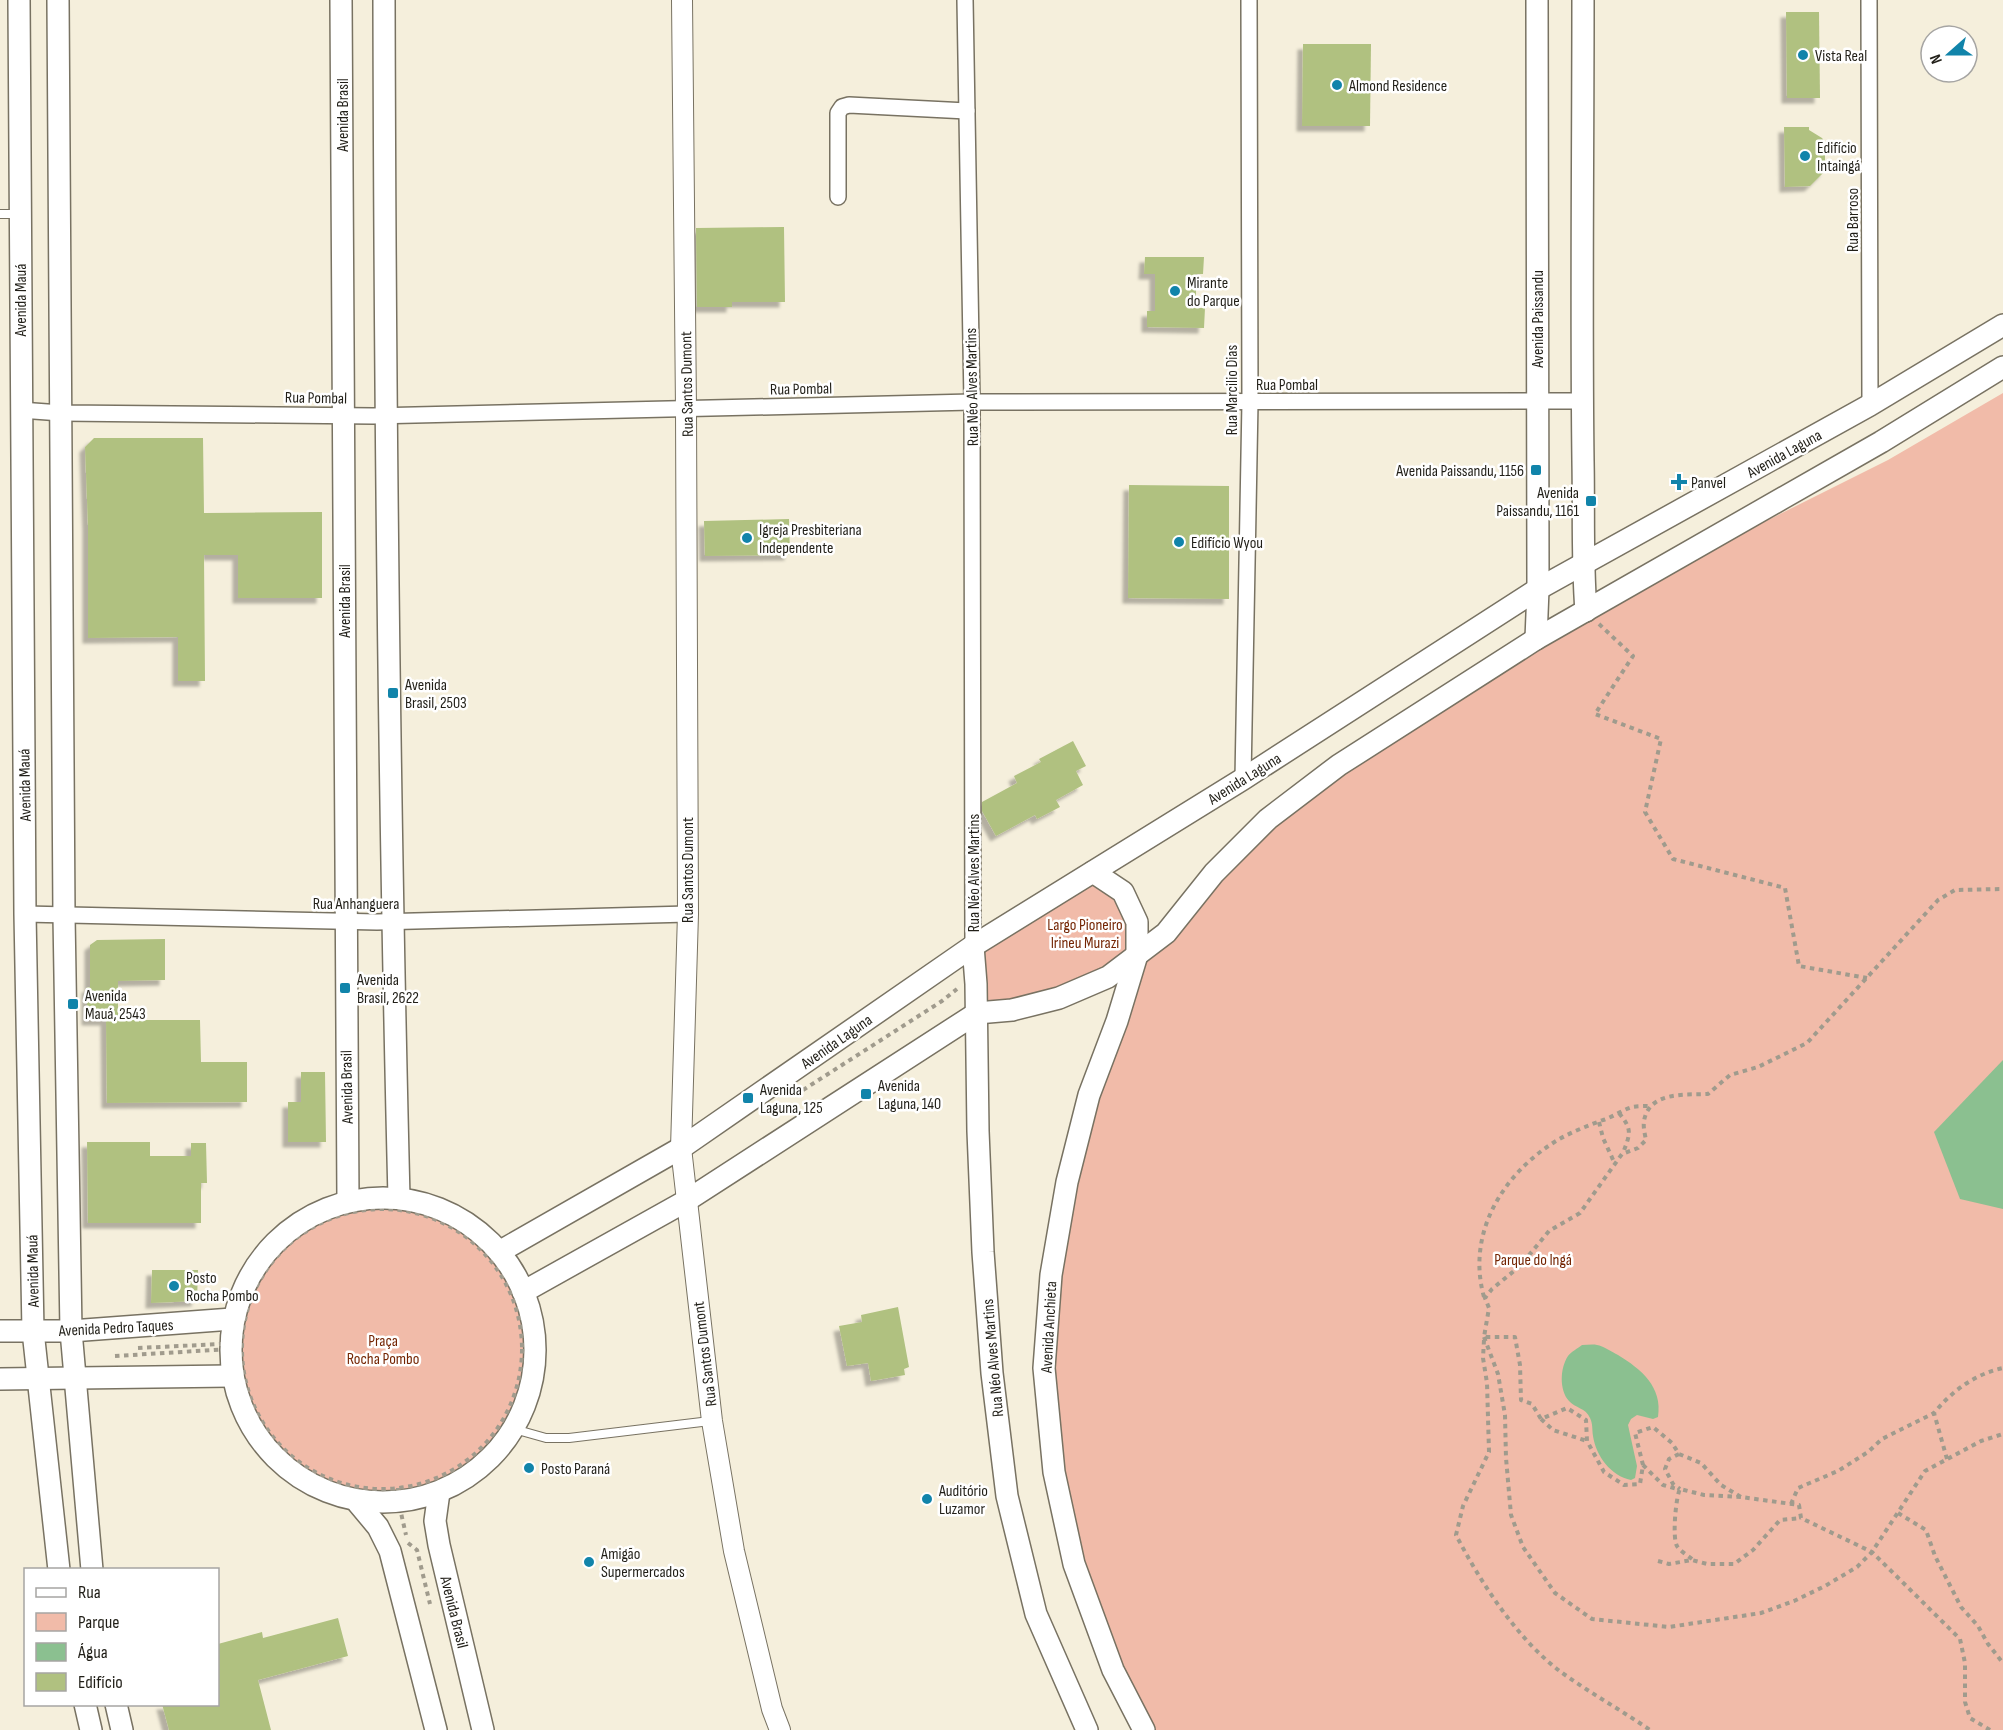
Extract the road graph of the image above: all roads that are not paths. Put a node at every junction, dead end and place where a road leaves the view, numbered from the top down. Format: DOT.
graph roads {
  1 [pos="19,0"];
  2 [pos="58,0"];
  3 [pos="341,0"];
  4 [pos="384,0"];
  5 [pos="681,0"];
  6 [pos="965,0"];
  7 [pos="1249,0"];
  8 [pos="1537,0"];
  9 [pos="1583,0"];
  10 [pos="1869,0"];
  11 [pos="967,111"];
  12 [pos="838,197"];
  13 [pos="10,214"];
  14 [pos="2003,325"];
  15 [pos="2003,367"];
  16 [pos="1538,400"];
  17 [pos="1582,401"];
  18 [pos="972,402"];
  19 [pos="1250,402"];
  20 [pos="1870,405"];
  21 [pos="686,409"];
  22 [pos="20,410"];
  23 [pos="61,413"];
  24 [pos="343,414"];
  25 [pos="386,415"];
  26 [pos="1583,565"];
  27 [pos="1538,590"];
  28 [pos="1586,611"];
  29 [pos="1536,639"];
  30 [pos="1243,779"];
  31 [pos="1093,872"];
  32 [pos="25,914"];
  33 [pos="688,914"];
  34 [pos="64,916"];
  35 [pos="347,922"];
  36 [pos="392,922"];
  37 [pos="973,946"];
  38 [pos="1137,955"];
  39 [pos="977,1013"];
  40 [pos="681,1148"];
  41 [pos="399,1198"];
  42 [pos="686,1201"];
  43 [pos="348,1202"];
  44 [pos="499,1252"];
  45 [pos="523,1292"];
  46 [pos="231,1319"];
  47 [pos="71,1330"];
  48 [pos="0,1331"];
  49 [pos="33,1331"];
  50 [pos="231,1376"];
  51 [pos="0,1379"];
  52 [pos="37,1379"];
  53 [pos="74,1379"];
  54 [pos="712,1421"];
  55 [pos="514,1429"];
  56 [pos="439,1492"];
  57 [pos="358,1503"];
  58 [pos="59,1568"];
  59 [pos="92,1568"];
  60 [pos="85,1706"];
  61 [pos="116,1706"];
  62 [pos="90,1730"];
  63 [pos="122,1730"];
  64 [pos="436,1730"];
  65 [pos="483,1730"];
  66 [pos="780,1730"];
  67 [pos="1087,1730"];
  68 [pos="1144,1730"];
  1 -- 13 [label="main road, Avenida Mauá"];
  2 -- 23 [label="main road"];
  3 -- 24 [label="main road, Avenida Brasil"];
  4 -- 25 [label="main road"];
  5 -- 21 [label="street, Rua Santos Dumont"];
  6 -- 11 [label="street, Rua Néo Alves Martins"];
  7 -- 19 [label="street, Rua Marcilio Dias"];
  8 -- 16 [label="main road, Avenida Paissandu"];
  9 -- 17 [label="main road"];
  10 -- 20 [label="street, Rua Barroso"];
  11 -- 12 [label="street"];
  11 -- 18 [label="street, Rua Néo Alves Martins"];
  13 -- 22 [label="main road, Avenida Mauá"];
  14 -- 20 [label="main road, Avenida Laguna"];
  15 -- 28 [label="main road"];
  16 -- 17 [label="street, Rua Pombal"];
  16 -- 19 [label="street, Rua Pombal"];
  16 -- 27 [label="main road, Avenida Paissandu"];
  17 -- 26 [label="main road"];
  18 -- 19 [label="street, Rua Pombal"];
  18 -- 21 [label="street, Rua Pombal"];
  18 -- 37 [label="street, Rua Néo Alves Martins"];
  19 -- 30 [label="street, Rua Marcilio Dias"];
  20 -- 26 [label="main road, Avenida Laguna"];
  21 -- 25 [label="street, Rua Pombal"];
  21 -- 33 [label="street, Rua Santos Dumont"];
  22 -- 23 [label="street, Rua Pombal"];
  22 -- 32 [label="main road, Avenida Mauá"];
  23 -- 24 [label="street, Rua Pombal"];
  23 -- 34 [label="main road"];
  24 -- 25 [label="street, Rua Pombal"];
  24 -- 35 [label="main road, Avenida Brasil"];
  25 -- 36 [label="main road"];
  26 -- 27 [label="main road, Avenida Laguna"];
  26 -- 28 [label="main road"];
  27 -- 29 [label="main road, Avenida Paissandu"];
  27 -- 30 [label="main road, Avenida Laguna"];
  28 -- 29 [label="main road"];
  29 -- 38 [label="main road"];
  30 -- 31 [label="main road, Avenida Laguna"];
  31 -- 37 [label="main road, Avenida Laguna"];
  31 -- 38 [label="main road, Avenida Anchieta"];
  32 -- 34 [label="street, Rua Anhanguera"];
  32 -- 49 [label="main road, Avenida Mauá"];
  33 -- 36 [label="street, Rua Anhanguera"];
  33 -- 40 [label="street, Rua Santos Dumont"];
  34 -- 35 [label="street, Rua Anhanguera"];
  34 -- 47 [label="main road"];
  35 -- 36 [label="street, Rua Anhanguera"];
  35 -- 43 [label="main road, Avenida Brasil"];
  36 -- 41 [label="main road"];
  37 -- 39 [label="main road, Rua Néo Alves Martins"];
  37 -- 40 [label="main road, Avenida Laguna"];
  38 -- 39 [label="main road"];
  38 -- 68 [label="main road, Avenida Anchieta"];
  39 -- 42 [label="main road"];
  39 -- 67 [label="main road, Rua Néo Alves Martins"];
  40 -- 42 [label="street, Rua Santos Dumont"];
  40 -- 44 [label="main road, Avenida Laguna"];
  41 -- 43 [label="main road"];
  41 -- 44 [label="main road"];
  42 -- 45 [label="main road"];
  42 -- 54 [label="street, Rua Santos Dumont"];
  43 -- 46 [label="main road"];
  44 -- 45 [label="main road"];
  45 -- 55 [label="main road"];
  46 -- 47 [label="main road, Avenida Pedro Taques"];
  46 -- 50 [label="main road"];
  47 -- 49 [label="main road, Avenida Pedro Taques"];
  47 -- 53 [label="main road"];
  48 -- 49 [label="main road, Avenida Pedro Taques"];
  49 -- 52 [label="main road, Avenida Mauá"];
  50 -- 53 [label="main road"];
  50 -- 57 [label="main road"];
  51 -- 52 [label="main road"];
  52 -- 53 [label="main road"];
  52 -- 58 [label="main road, Avenida Mauá"];
  53 -- 59 [label="main road"];
  54 -- 55 [label="lane"];
  54 -- 66 [label="street, Rua Santos Dumont"];
  55 -- 56 [label="main road"];
  56 -- 57 [label="main road"];
  56 -- 65 [label="main road, Avenida Brasil"];
  57 -- 64 [label="main road"];
  60 -- 62 [label="main road"];
  61 -- 63 [label="main road"];
}
